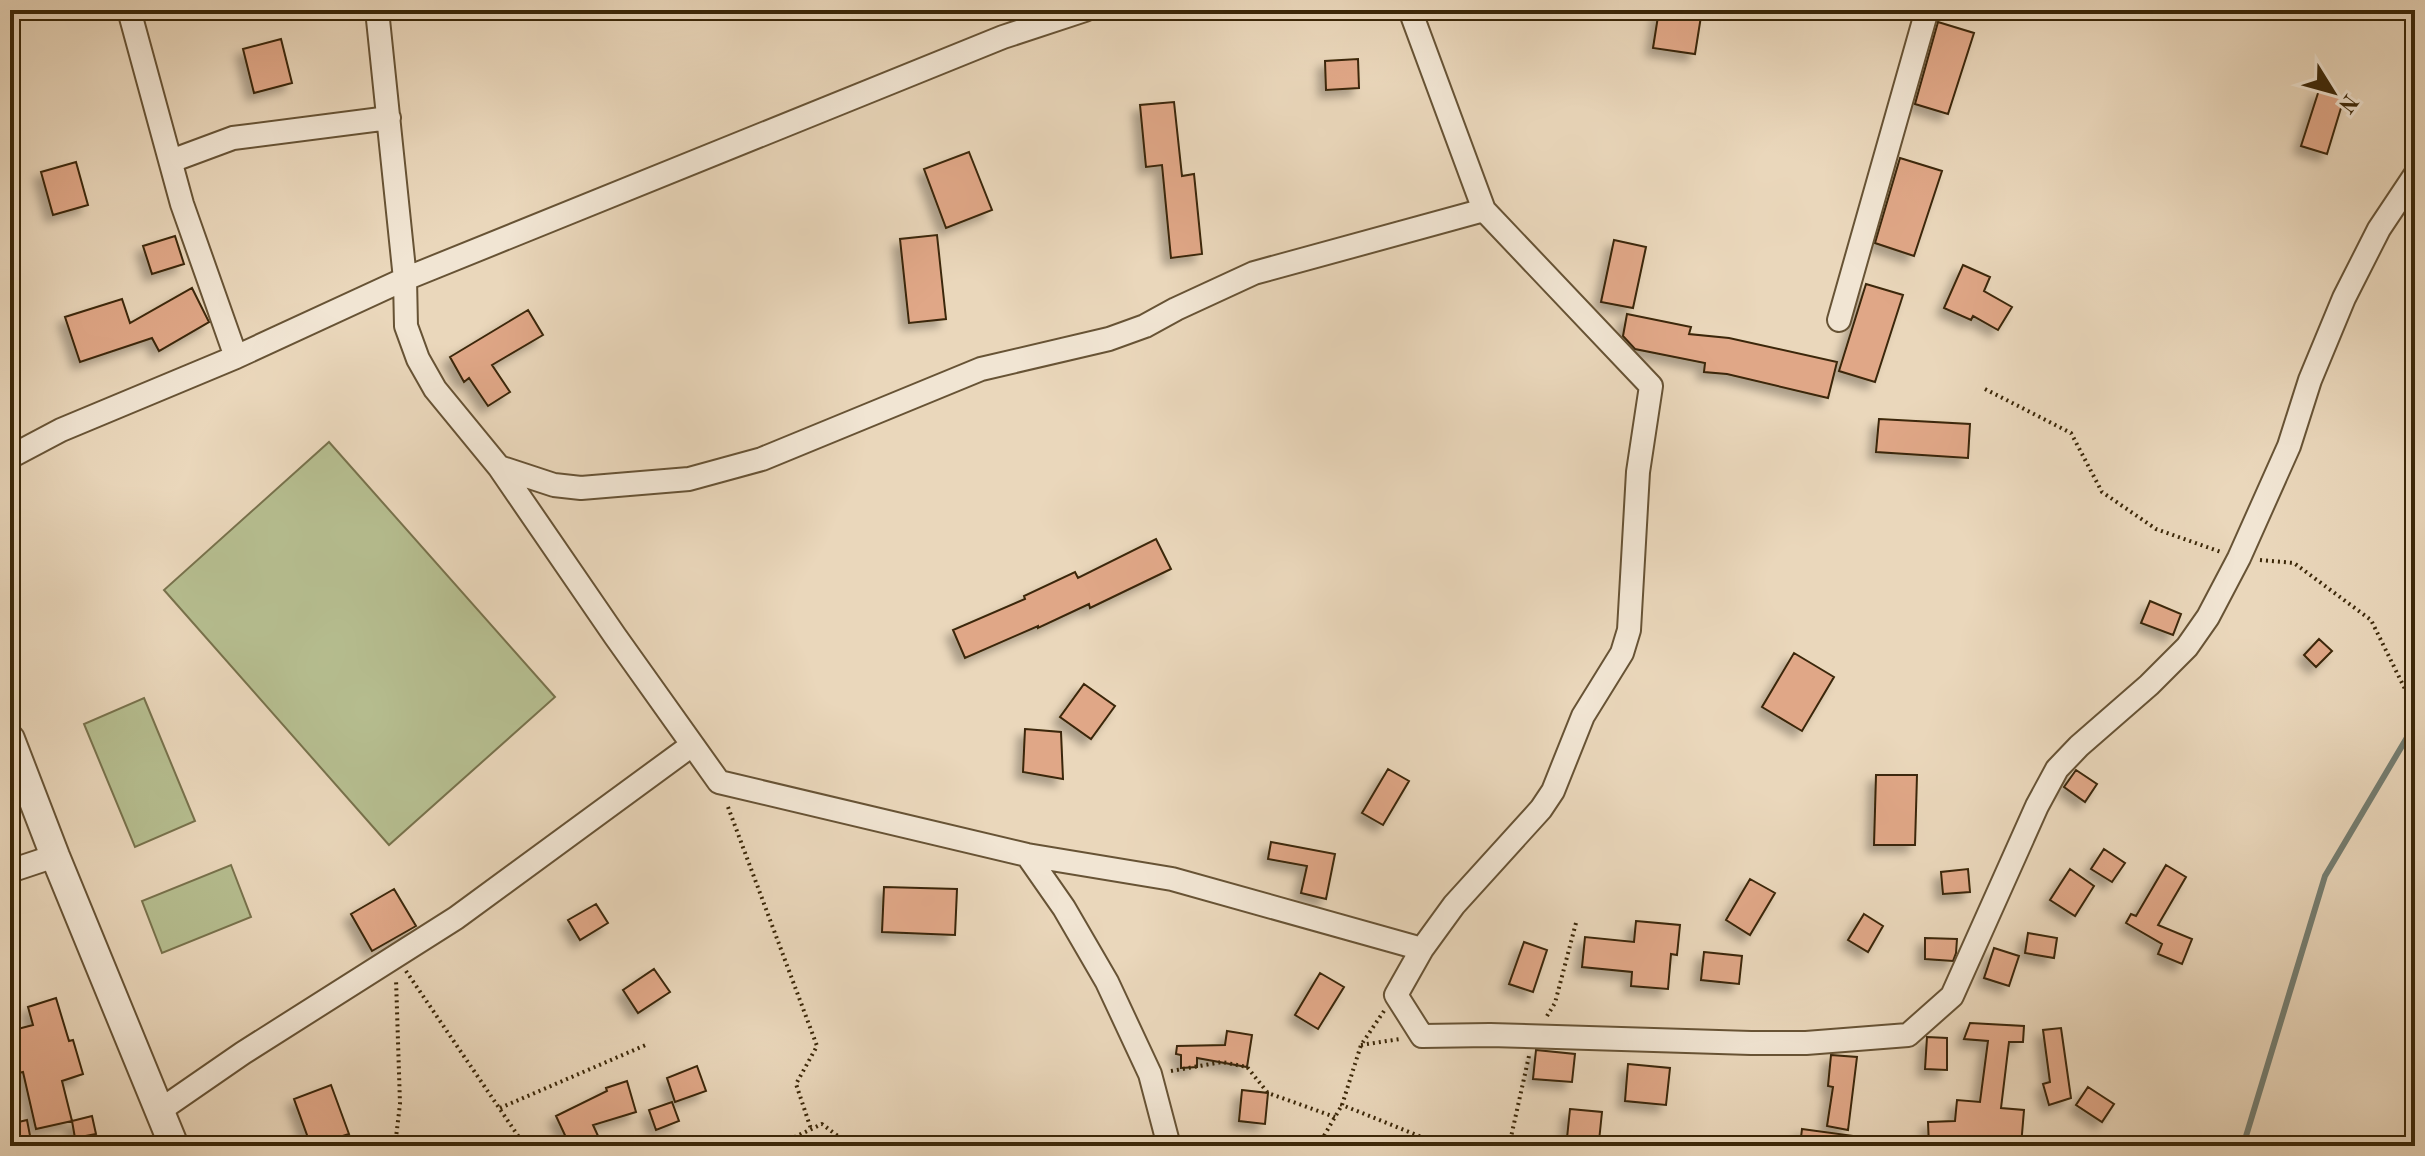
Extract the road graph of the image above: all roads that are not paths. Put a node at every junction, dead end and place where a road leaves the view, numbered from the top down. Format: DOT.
graph roads {
  1 [pos="129,10"];
  2 [pos="377,10"];
  3 [pos="1085,10"];
  4 [pos="1410,10"];
  5 [pos="1927,10"];
  6 [pos="389,118"];
  7 [pos="171,161"];
  8 [pos="2415,175"];
  9 [pos="1484,210"];
  10 [pos="405,279"];
  11 [pos="1839,320"];
  12 [pos="236,357"];
  13 [pos="10,457"];
  14 [pos="499,467"];
  15 [pos="10,739"];
  16 [pos="692,745"];
  17 [pos="1027,855"];
  18 [pos="55,856"];
  19 [pos="10,871"];
  20 [pos="1422,949"];
  21 [pos="159,1111"];
  22 [pos="174,1146"];
  23 [pos="1169,1146"];
  1 -- 7 [label="street"];
  2 -- 6 [label="street"];
  3 -- 10 [label="street"];
  4 -- 9 [label="street"];
  5 -- 11 [label="street"];
  6 -- 7 [label="street"];
  6 -- 10 [label="street"];
  7 -- 12 [label="street"];
  8 -- 20 [label="street"];
  9 -- 14 [label="street"];
  9 -- 20 [label="street"];
  10 -- 12 [label="street"];
  10 -- 14 [label="street"];
  12 -- 13 [label="street"];
  14 -- 16 [label="street"];
  15 -- 18 [label="street"];
  16 -- 17 [label="street"];
  16 -- 21 [label="street"];
  17 -- 20 [label="street"];
  17 -- 23 [label="street"];
  18 -- 19 [label="street"];
  18 -- 21 [label="street"];
  21 -- 22 [label="street"];
}
